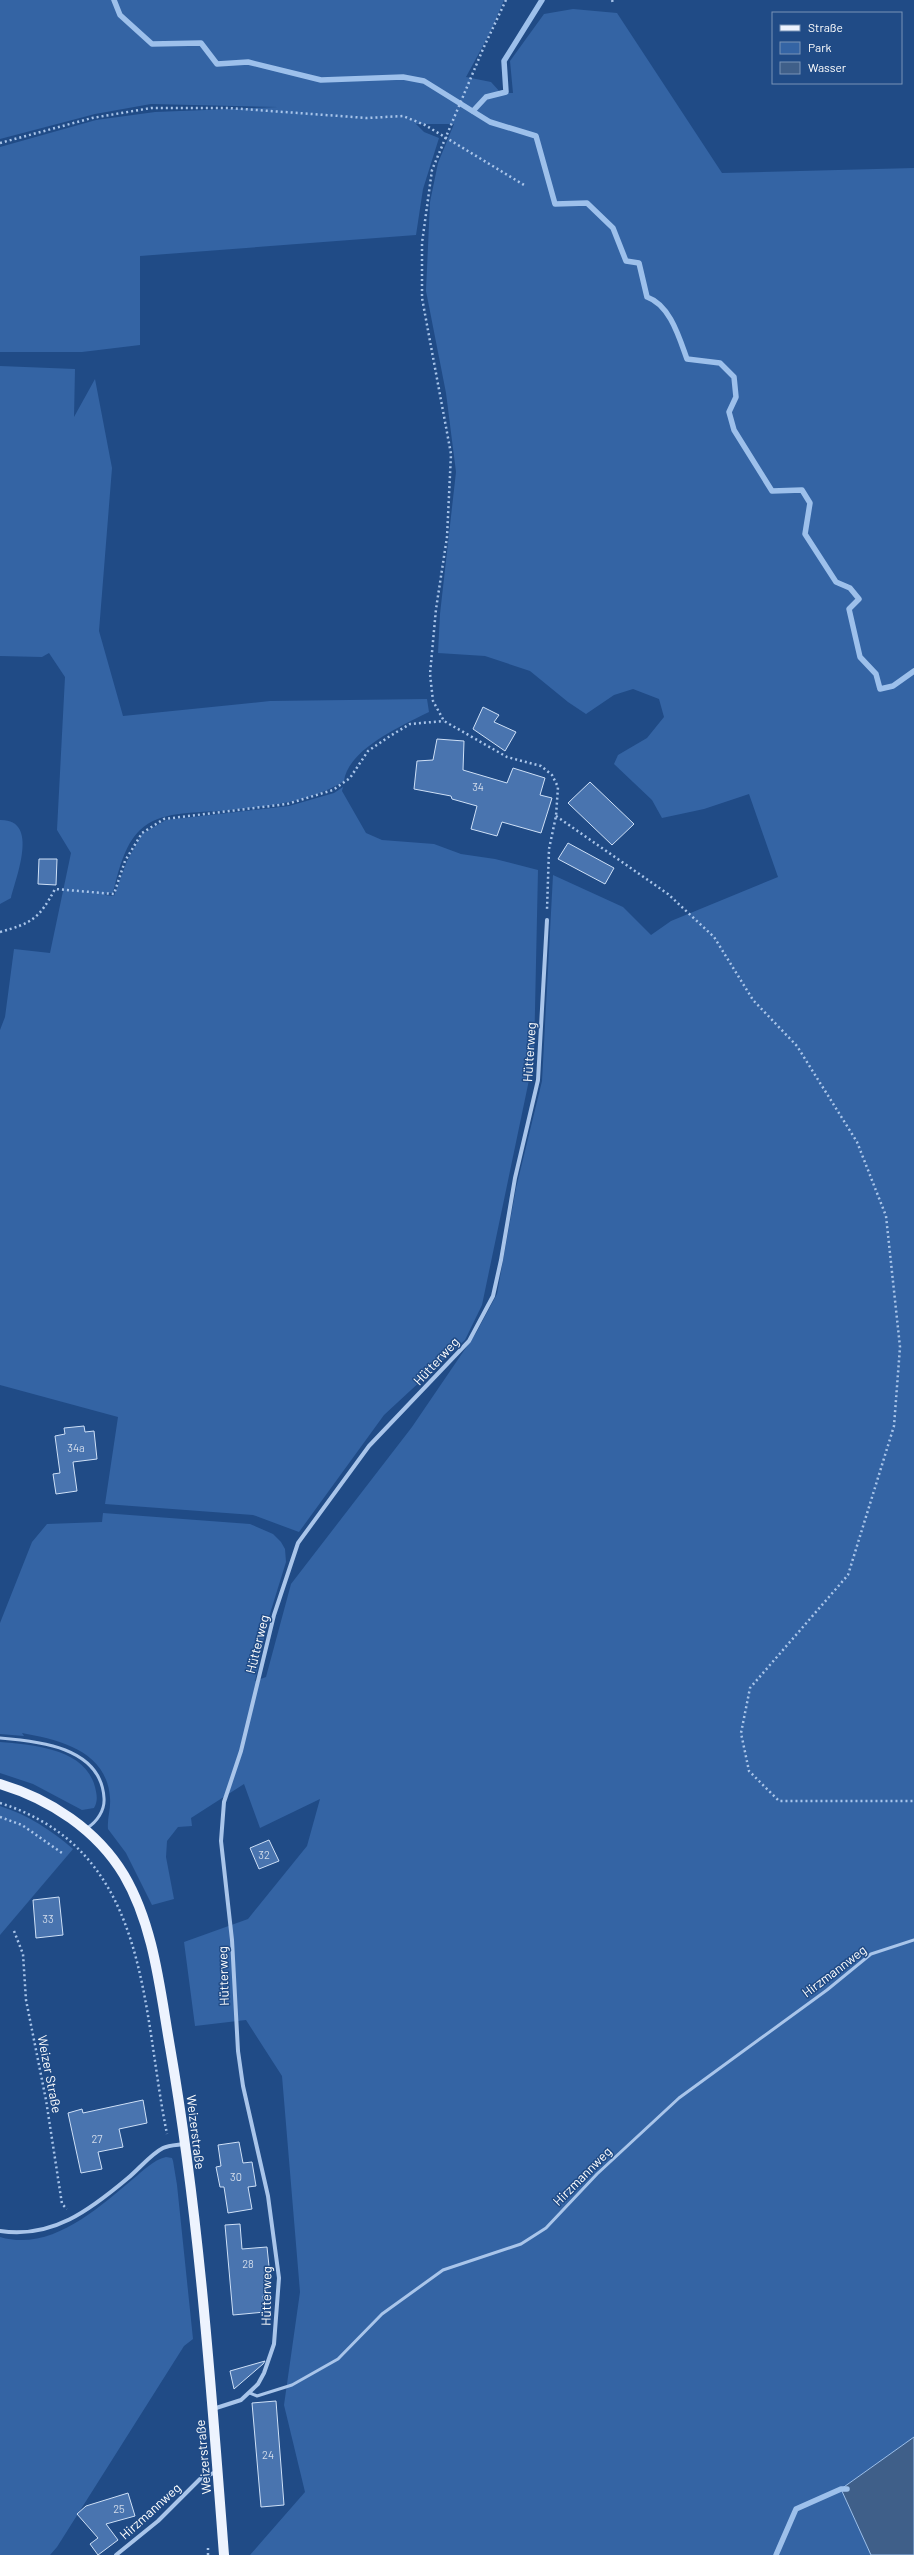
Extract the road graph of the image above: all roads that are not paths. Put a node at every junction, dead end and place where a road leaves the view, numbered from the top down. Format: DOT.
graph roads {
  1 [pos="547,920"];
  2 [pos="0,1738"];
  3 [pos="0,1784"];
  4 [pos="89,1827"];
  5 [pos="914,1940"];
  6 [pos="185,2144"];
  7 [pos="0,2231"];
  8 [pos="250,2393"];
  9 [pos="212,2409"];
  10 [pos="218,2471"];
  11 [pos="116,2555"];
  12 [pos="224,2555"];
  1 -- 8 [label="street, Hütterweg"];
  2 -- 4 [label="lane"];
  3 -- 4 [label="main road, Weizerstraße"];
  4 -- 6 [label="main road, Weizerstraße"];
  5 -- 8 [label="lane, Hirzmannweg"];
  6 -- 7 [label="street"];
  6 -- 9 [label="main road, Weizerstraße"];
  8 -- 9 [label="street, Hütterweg"];
  9 -- 10 [label="main road, Weizerstraße"];
  10 -- 11 [label="street, Hirzmannweg"];
  10 -- 12 [label="main road, Weizerstraße"];
}
